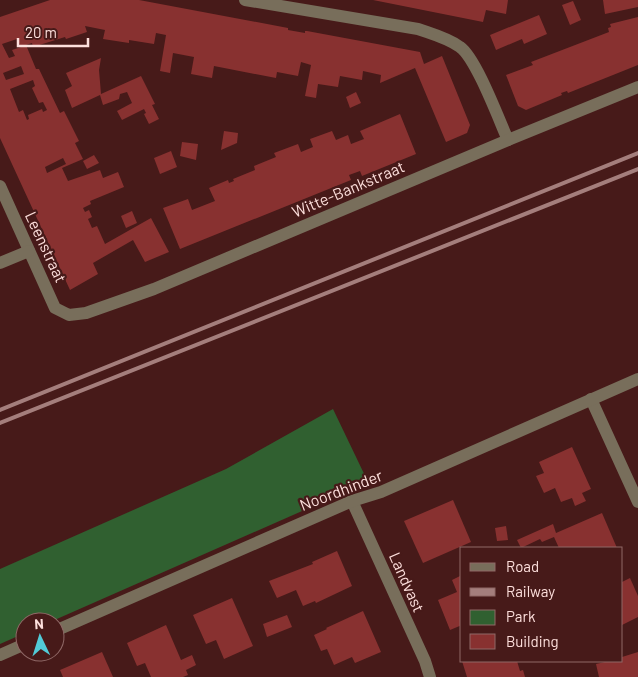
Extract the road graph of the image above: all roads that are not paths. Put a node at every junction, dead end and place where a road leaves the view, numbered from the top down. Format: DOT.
graph roads {
  1 [pos="245,0"];
  2 [pos="638,87"];
  3 [pos="508,140"];
  4 [pos="0,186"];
  5 [pos="30,251"];
  6 [pos="0,263"];
  7 [pos="69,315"];
  8 [pos="638,379"];
  9 [pos="591,400"];
  10 [pos="352,501"];
  11 [pos="638,502"];
  12 [pos="65,627"];
  13 [pos="15,648"];
  14 [pos="0,655"];
  15 [pos="430,677"];
  1 -- 3 [label="street"];
  2 -- 3 [label="street, Witte-Bankstraat"];
  3 -- 7 [label="street, Witte-Bankstraat"];
  4 -- 5 [label="street, Leenstraat"];
  5 -- 6 [label="street"];
  5 -- 7 [label="street, Leenstraat"];
  8 -- 9 [label="street, Noordhinder"];
  9 -- 10 [label="street, Noordhinder"];
  9 -- 11 [label="street"];
  10 -- 12 [label="street, Noordhinder"];
  10 -- 15 [label="street, Landvast"];
  13 -- 14 [label="street"];
}
